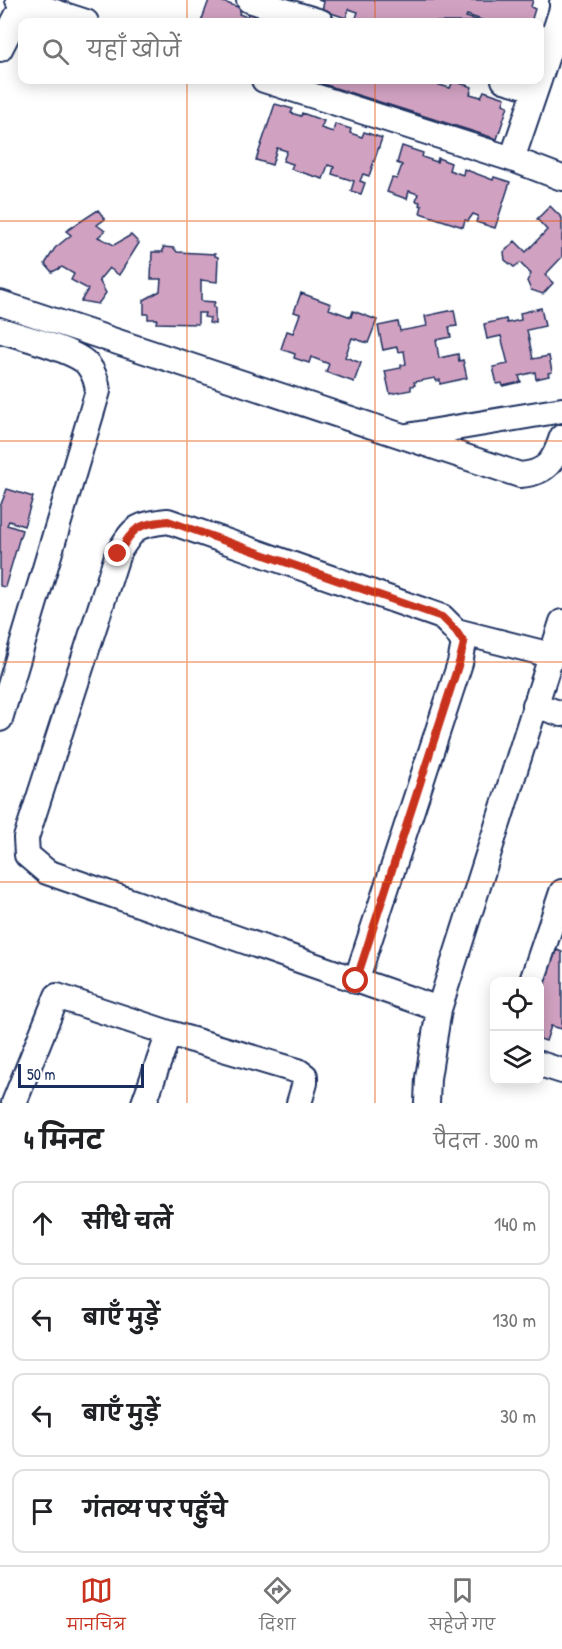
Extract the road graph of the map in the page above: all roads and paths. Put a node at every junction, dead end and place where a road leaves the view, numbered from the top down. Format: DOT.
graph roads {
  1 [pos="249,0"];
  2 [pos="22,1"];
  3 [pos="562,3"];
  4 [pos="74,18"];
  5 [pos="308,18"];
  6 [pos="0,49"];
  7 [pos="544,64"];
  8 [pos="277,84"];
  9 [pos="537,84"];
  10 [pos="512,159"];
  11 [pos="562,178"];
  12 [pos="0,303"];
  13 [pos="0,330"];
  14 [pos="562,410"];
  15 [pos="403,437"];
  16 [pos="562,437"];
  17 [pos="562,621"];
  18 [pos="456,631"];
  19 [pos="553,669"];
  20 [pos="535,705"];
  21 [pos="562,714"];
  22 [pos="0,719"];
  23 [pos="562,892"];
  24 [pos="533,977"];
  25 [pos="356,981"];
  26 [pos="439,1009"];
  27 [pos="169,1034"];
  28 [pos="544,1065"];
  29 [pos="562,1071"];
  30 [pos="14,1103"];
  31 [pos="144,1103"];
  32 [pos="299,1103"];
  33 [pos="426,1103"];
  1 -- 5 [label="street"];
  2 -- 4 [label="street"];
  2 -- 6 [label="street"];
  3 -- 7 [label="street"];
  8 -- 10 [label="street"];
  9 -- 10 [label="street"];
  10 -- 11 [label="street"];
  12 -- 15 [label="street"];
  13 -- 22 [label="street"];
  14 -- 15 [label="street"];
  15 -- 16 [label="street"];
  17 -- 19 [label="street"];
  18 -- 19 [label="street"];
  18 -- 25 [label="street"];
  18 -- 25 [label="street"];
  19 -- 20 [label="street"];
  20 -- 21 [label="street"];
  20 -- 26 [label="street"];
  23 -- 24 [label="street"];
  25 -- 26 [label="street"];
  26 -- 33 [label="street"];
  27 -- 30 [label="street"];
  27 -- 31 [label="street"];
  27 -- 32 [label="street"];
  28 -- 29 [label="street"];
}
